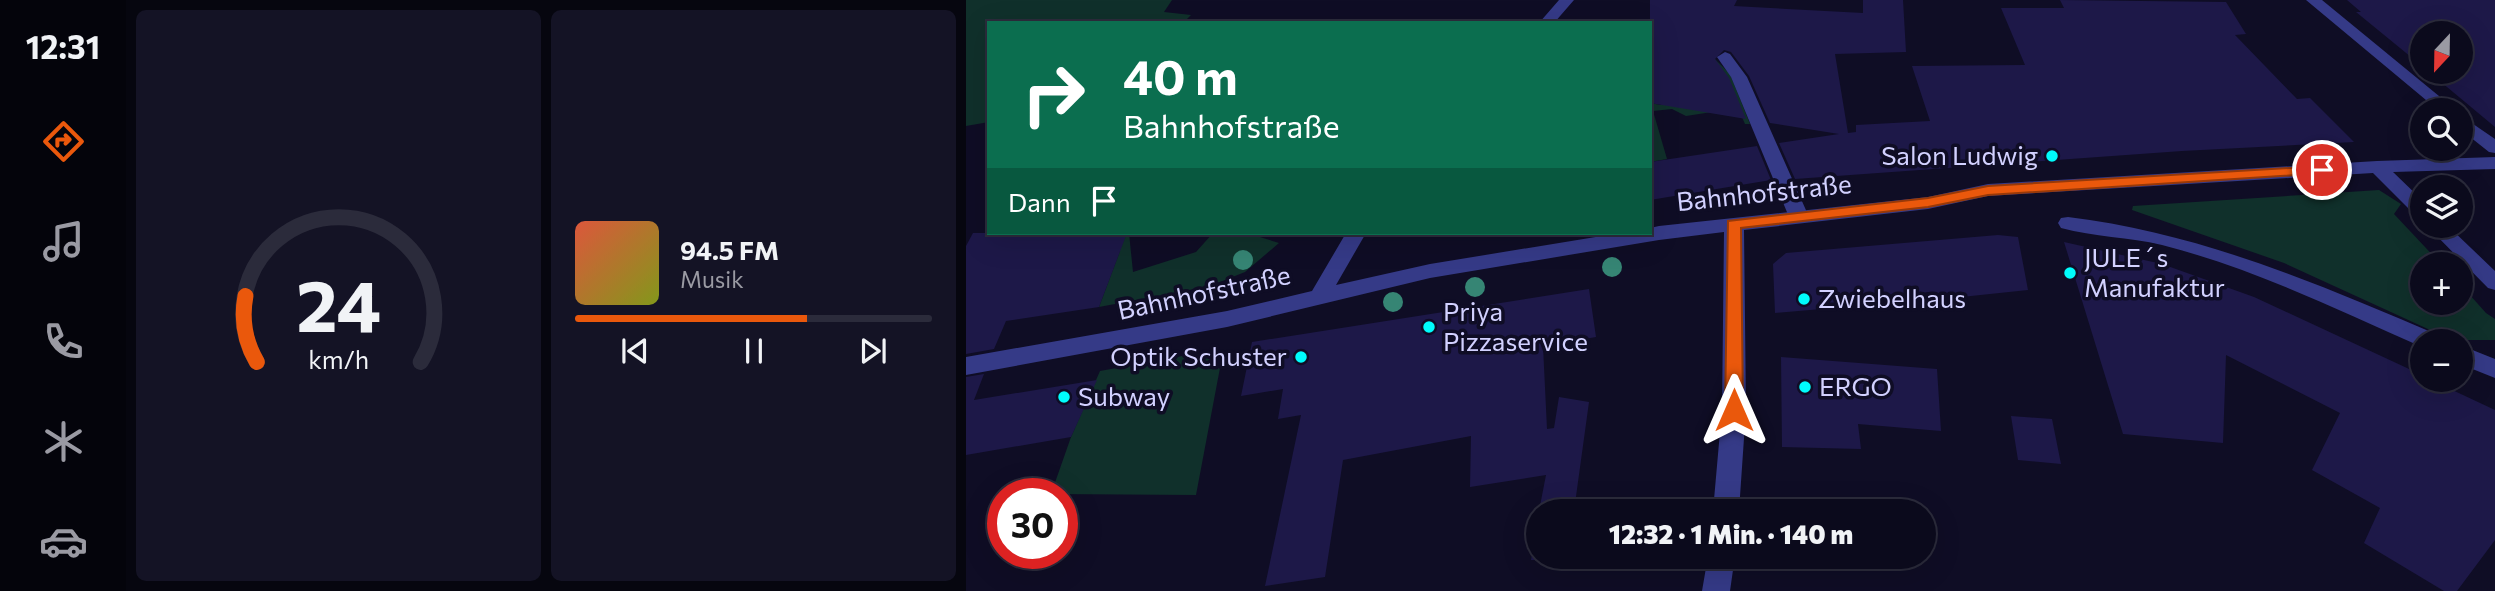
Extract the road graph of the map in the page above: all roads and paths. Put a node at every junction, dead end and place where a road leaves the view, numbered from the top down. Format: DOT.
graph roads {
  1 [pos="1567,0"];
  2 [pos="2313,0"];
  3 [pos="1548,21"];
  4 [pos="1725,57"];
  5 [pos="2433,98"];
  6 [pos="2473,130"];
  7 [pos="2495,148"];
  8 [pos="2495,163"];
  9 [pos="2377,167"];
  10 [pos="2410,199"];
  11 [pos="1800,217"];
  12 [pos="2068,223"];
  13 [pos="1734,224"];
  14 [pos="1652,234"];
  15 [pos="1355,235"];
  16 [pos="1648,235"];
  17 [pos="2449,238"];
  18 [pos="2495,283"];
  19 [pos="1320,296"];
  20 [pos="2410,332"];
  21 [pos="2473,360"];
  22 [pos="966,366"];
  23 [pos="2495,369"];
  24 [pos="1727,499"];
  25 [pos="1720,569"];
  26 [pos="1716,591"];
  1 -- 3 [label="street"];
  2 -- 5 [label="street"];
  4 -- 11 [label="street"];
  6 -- 7 [label="street"];
  8 -- 9 [label="street, Bahnhofstraße"];
  9 -- 10 [label="street"];
  9 -- 11 [label="street, Bahnhofstraße"];
  11 -- 13 [label="street, Bahnhofstraße"];
  12 -- 20 [label="street"];
  13 -- 14 [label="street, Bahnhofstraße"];
  13 -- 24 [label="street"];
  15 -- 19 [label="street"];
  16 -- 19 [label="street, Bahnhofstraße"];
  17 -- 18 [label="street"];
  19 -- 22 [label="street, Bahnhofstraße"];
  21 -- 23 [label="street"];
  25 -- 26 [label="street"];
}
